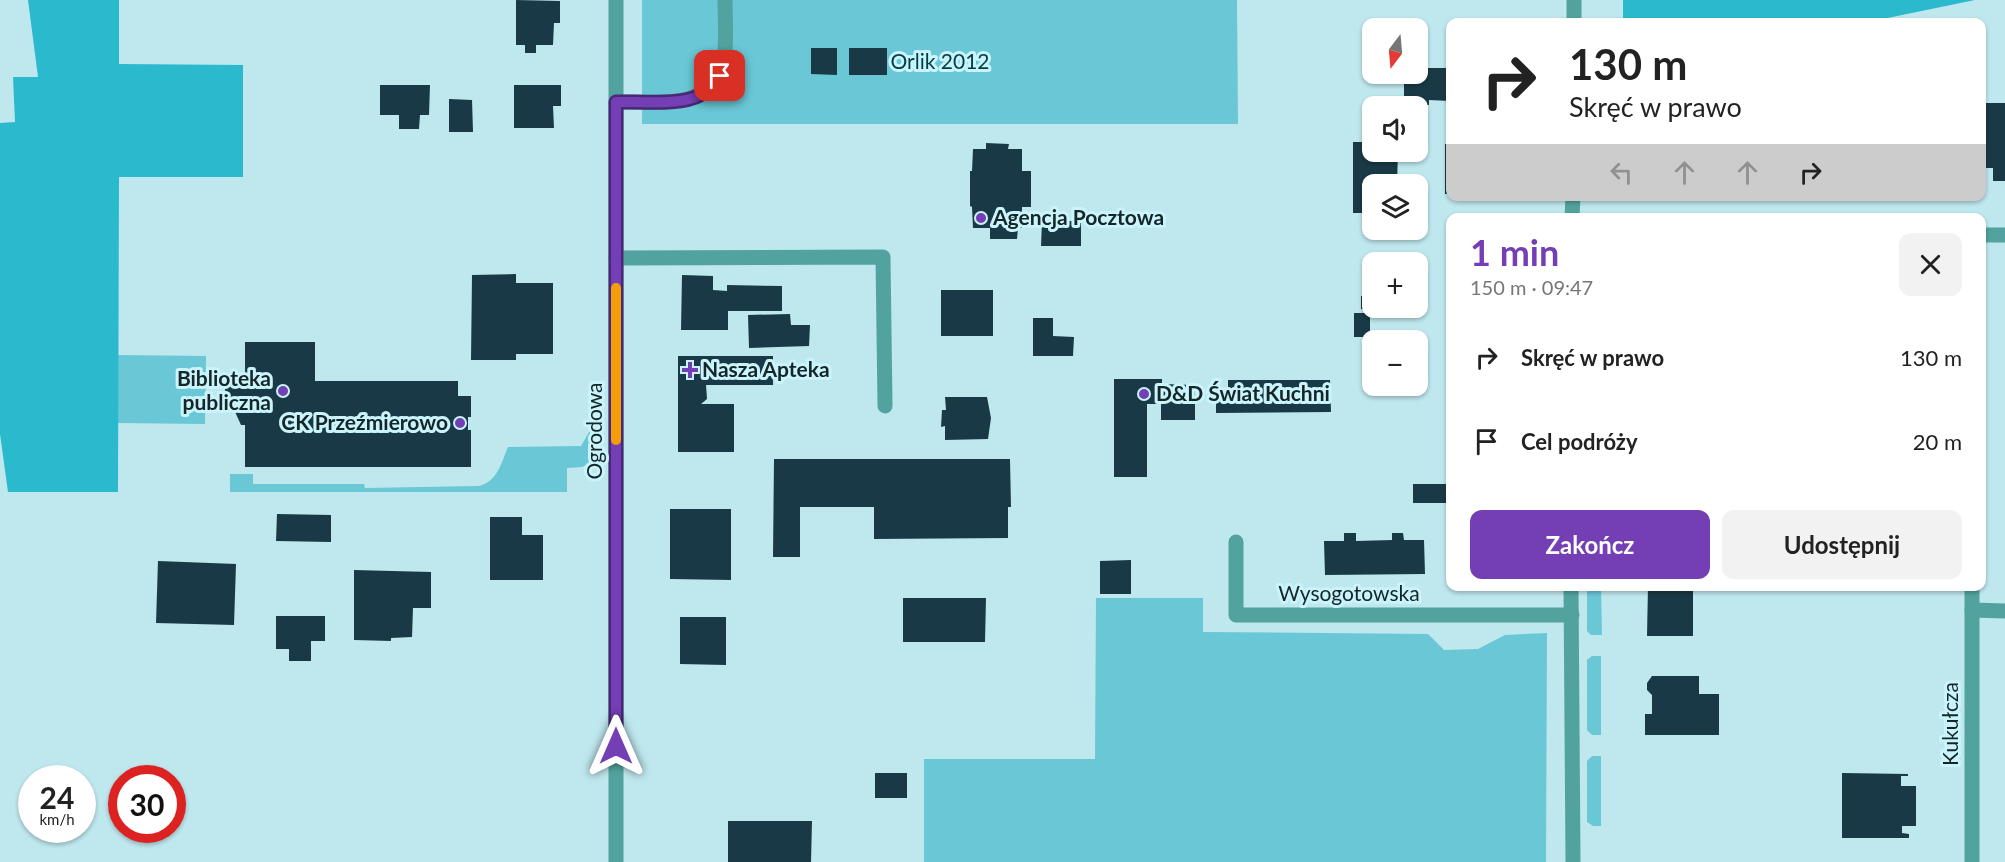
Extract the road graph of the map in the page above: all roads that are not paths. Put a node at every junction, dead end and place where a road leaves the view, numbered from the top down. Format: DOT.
graph roads {
  1 [pos="616,0"];
  2 [pos="725,0"];
  3 [pos="1574,0"];
  4 [pos="1574,18"];
  5 [pos="616,102"];
  6 [pos="1986,235"];
  7 [pos="2005,235"];
  8 [pos="616,258"];
  9 [pos="885,406"];
  10 [pos="1236,542"];
  11 [pos="1571,591"];
  12 [pos="1972,591"];
  13 [pos="1972,610"];
  14 [pos="2005,611"];
  15 [pos="1572,615"];
  16 [pos="616,862"];
  17 [pos="1573,862"];
  18 [pos="1972,862"];
  1 -- 5 [label="street, Ogrodowa"];
  2 -- 5 [label="street"];
  3 -- 4 [label="street"];
  5 -- 8 [label="street, Ogrodowa"];
  6 -- 7 [label="street"];
  8 -- 9 [label="street"];
  8 -- 16 [label="street, Ogrodowa"];
  10 -- 15 [label="street, Wysogotowska"];
  11 -- 15 [label="street"];
  12 -- 13 [label="street, Kukułcza"];
  13 -- 14 [label="street"];
  13 -- 18 [label="street, Kukułcza"];
  15 -- 17 [label="street"];
}
